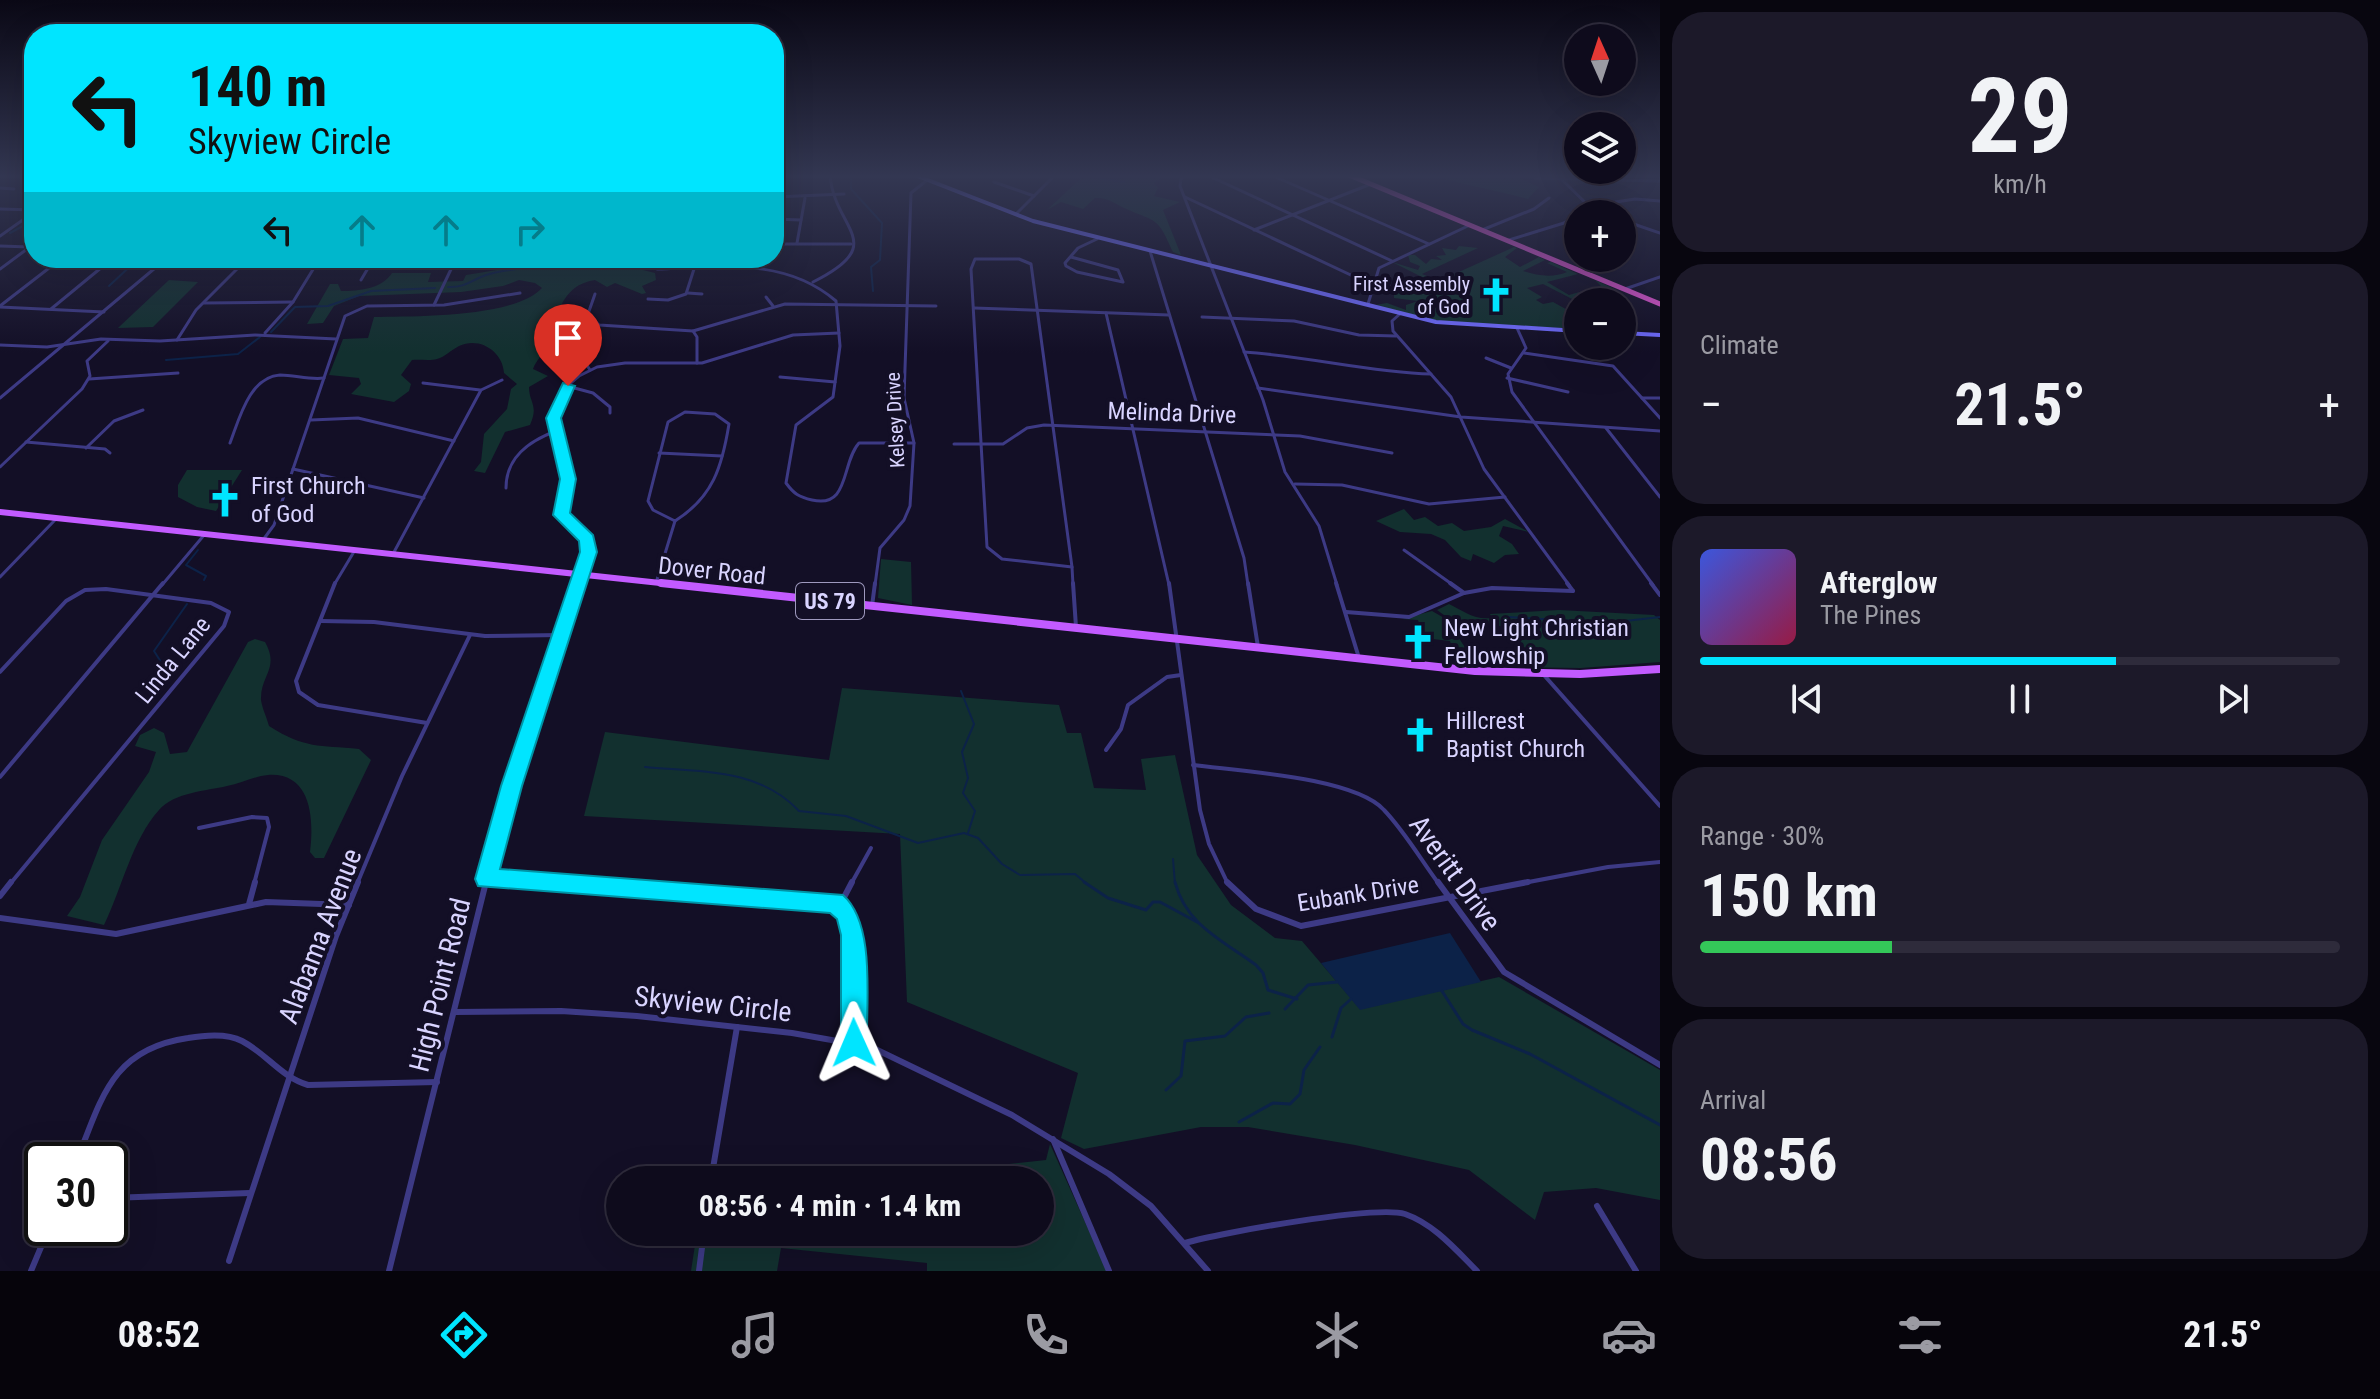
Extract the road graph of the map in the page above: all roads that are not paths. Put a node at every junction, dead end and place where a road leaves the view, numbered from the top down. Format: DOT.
graph roads {
  1 [pos="798,234"];
  2 [pos="851,234"];
  3 [pos="910,234"];
  4 [pos="1080,234"];
  5 [pos="1198,234"];
  6 [pos="1263,234"];
  7 [pos="1334,234"];
  8 [pos="1407,234"];
  9 [pos="1450,234"];
  10 [pos="1492,234"];
  11 [pos="1528,234"];
  12 [pos="1097,239"];
  13 [pos="1507,241"];
  14 [pos="784,244"];
  15 [pos="796,244"];
  16 [pos="851,244"];
  17 [pos="1429,244"];
  18 [pos="0,246"];
  19 [pos="24,246"];
  20 [pos="1150,251"];
  21 [pos="24,252"];
  22 [pos="1071,257"];
  23 [pos="1392,261"];
  24 [pos="1210,264"];
  25 [pos="49,268"];
  26 [pos="101,268"];
  27 [pos="156,268"];
  28 [pos="238,268"];
  29 [pos="314,268"];
  30 [pos="368,268"];
  31 [pos="452,268"];
  32 [pos="0,269"];
  33 [pos="657,269"];
  34 [pos="694,269"];
  35 [pos="1660,277"];
  36 [pos="361,280"];
  37 [pos="813,282"];
  38 [pos="1372,285"];
  39 [pos="1623,288"];
  40 [pos="1628,288"];
  41 [pos="520,293"];
  42 [pos="688,293"];
  43 [pos="595,294"];
  44 [pos="702,294"];
  45 [pos="1636,294"];
  46 [pos="766,297"];
  47 [pos="648,299"];
  48 [pos="293,302"];
  49 [pos="203,303"];
  50 [pos="837,303"];
  51 [pos="1368,304"];
  52 [pos="1660,304"];
  53 [pos="434,305"];
  54 [pos="908,305"];
  55 [pos="773,306"];
  56 [pos="936,306"];
  57 [pos="0,307"];
  58 [pos="974,308"];
  59 [pos="51,309"];
  60 [pos="1038,310"];
  61 [pos="107,312"];
  62 [pos="1106,313"];
  63 [pos="1401,313"];
  64 [pos="1169,315"];
  65 [pos="1202,317"];
  66 [pos="1230,318"];
  67 [pos="594,323"];
  68 [pos="1517,328"];
  69 [pos="1564,330"];
  70 [pos="693,331"];
  71 [pos="839,333"];
  72 [pos="1636,334"];
  73 [pos="264,335"];
  74 [pos="1660,335"];
  75 [pos="1396,336"];
  76 [pos="109,339"];
  77 [pos="338,339"];
  78 [pos="177,340"];
  79 [pos="0,345"];
  80 [pos="63,345"];
  81 [pos="1244,352"];
  82 [pos="1524,353"];
  83 [pos="1486,358"];
  84 [pos="697,363"];
  85 [pos="1511,368"];
  86 [pos="590,370"];
  87 [pos="178,373"];
  88 [pos="1431,374"];
  89 [pos="780,377"];
  90 [pos="324,378"];
  91 [pos="1507,378"];
  92 [pos="89,379"];
  93 [pos="502,380"];
  94 [pos="835,382"];
  95 [pos="423,383"];
  96 [pos="567,386"];
  97 [pos="1258,388"];
  98 [pos="481,390"];
  99 [pos="1568,392"];
  100 [pos="0,398"];
  101 [pos="1642,398"];
  102 [pos="1660,398"];
  103 [pos="143,410"];
  104 [pos="610,413"];
  105 [pos="1461,417"];
  106 [pos="1660,418"];
  107 [pos="310,420"];
  108 [pos="1537,424"];
  109 [pos="1054,426"];
  110 [pos="1606,428"];
  111 [pos="1133,429"];
  112 [pos="556,431"];
  113 [pos="1660,431"];
  114 [pos="1205,432"];
  115 [pos="1275,435"];
  116 [pos="454,441"];
  117 [pos="26,442"];
  118 [pos="230,443"];
  119 [pos="914,443"];
  120 [pos="954,444"];
  121 [pos="980,445"];
  122 [pos="86,448"];
  123 [pos="110,453"];
  124 [pos="659,453"];
  125 [pos="1392,453"];
  126 [pos="722,456"];
  127 [pos="0,467"];
  128 [pos="293,469"];
  129 [pos="1294,484"];
  130 [pos="506,488"];
  131 [pos="1505,497"];
  132 [pos="1660,497"];
  133 [pos="424,498"];
  134 [pos="0,512"];
  135 [pos="57,518"];
  136 [pos="675,521"];
  137 [pos="205,534"];
  138 [pos="263,540"];
  139 [pos="355,550"];
  140 [pos="1404,550"];
  141 [pos="392,554"];
  142 [pos="1073,567"];
  143 [pos="582,574"];
  144 [pos="0,577"];
  145 [pos="656,583"];
  146 [pos="1464,593"];
  147 [pos="154,595"];
  148 [pos="1660,595"];
  149 [pos="872,606"];
  150 [pos="1345,612"];
  151 [pos="320,621"];
  152 [pos="1076,628"];
  153 [pos="470,635"];
  154 [pos="561,635"];
  155 [pos="1174,639"];
  156 [pos="1258,647"];
  157 [pos="1359,658"];
  158 [pos="1660,669"];
  159 [pos="0,672"];
  160 [pos="1543,674"];
  161 [pos="1181,675"];
  162 [pos="427,723"];
  163 [pos="1106,750"];
  164 [pos="1193,765"];
  165 [pos="0,777"];
  166 [pos="1660,806"];
  167 [pos="199,828"];
  168 [pos="871,848"];
  169 [pos="1660,862"];
  170 [pos="486,879"];
  171 [pos="0,896"];
  172 [pos="1449,898"];
  173 [pos="249,904"];
  174 [pos="349,905"];
  175 [pos="840,905"];
  176 [pos="0,918"];
  177 [pos="455,1012"];
  178 [pos="737,1027"];
  179 [pos="854,1043"];
  180 [pos="1660,1065"];
  181 [pos="289,1078"];
  182 [pos="437,1082"];
  183 [pos="1053,1139"];
  184 [pos="85,1142"];
  185 [pos="713,1166"];
  186 [pos="250,1193"];
  187 [pos="128,1197"];
  188 [pos="1597,1206"];
  189 [pos="1185,1243"];
  190 [pos="41,1246"];
  191 [pos="702,1246"];
  192 [pos="229,1261"];
  193 [pos="31,1271"];
  194 [pos="389,1271"];
  195 [pos="699,1271"];
  196 [pos="1109,1271"];
  197 [pos="1208,1271"];
  198 [pos="1477,1271"];
  199 [pos="1636,1271"];
  1 -- 15 [label="street"];
  2 -- 16 [label="street"];
  3 -- 54 [label="street, Kelsey Drive"];
  4 -- 12 [label="main road"];
  5 -- 24 [label="street"];
  6 -- 38 [label="street"];
  7 -- 23 [label="street"];
  8 -- 17 [label="street"];
  9 -- 17 [label="street"];
  10 -- 13 [label="highway"];
  11 -- 13 [label="street"];
  12 -- 20 [label="main road"];
  12 -- 22 [label="street"];
  13 -- 39 [label="highway"];
  14 -- 15 [label="street"];
  15 -- 16 [label="street"];
  16 -- 37 [label="street"];
  17 -- 23 [label="street"];
  18 -- 19 [label="street"];
  20 -- 24 [label="main road"];
  20 -- 64 [label="street"];
  21 -- 32 [label="street"];
  22 -- 22 [label="street"];
  23 -- 38 [label="street"];
  24 -- 51 [label="main road"];
  24 -- 66 [label="street"];
  25 -- 57 [label="street"];
  26 -- 59 [label="street"];
  27 -- 61 [label="street"];
  28 -- 49 [label="street"];
  29 -- 48 [label="street"];
  30 -- 36 [label="street"];
  31 -- 53 [label="street"];
  33 -- 34 [label="street"];
  34 -- 37 [label="street"];
  34 -- 42 [label="street"];
  35 -- 40 [label="street"];
  37 -- 50 [label="street"];
  38 -- 51 [label="street"];
  41 -- 53 [label="street"];
  42 -- 44 [label="street"];
  42 -- 47 [label="street"];
  43 -- 67 [label="street"];
  45 -- 52 [label="highway"];
  46 -- 55 [label="street"];
  48 -- 49 [label="street"];
  48 -- 73 [label="street"];
  49 -- 78 [label="street"];
  50 -- 54 [label="street"];
  50 -- 55 [label="street"];
  50 -- 71 [label="street"];
  51 -- 63 [label="main road"];
  53 -- 77 [label="street"];
  54 -- 56 [label="street"];
  54 -- 119 [label="street, Kelsey Drive"];
  55 -- 70 [label="street"];
  57 -- 59 [label="street"];
  58 -- 60 [label="street"];
  58 -- 60 [label="street"];
  58 -- 121 [label="street"];
  59 -- 61 [label="street"];
  60 -- 62 [label="street"];
  60 -- 109 [label="street"];
  61 -- 80 [label="street"];
  62 -- 64 [label="street"];
  62 -- 111 [label="street, Eubank Drive"];
  63 -- 68 [label="main road"];
  63 -- 75 [label="street"];
  64 -- 114 [label="street"];
  65 -- 66 [label="street"];
  66 -- 75 [label="street"];
  66 -- 81 [label="street"];
  67 -- 70 [label="street"];
  67 -- 86 [label="street"];
  68 -- 69 [label="main road"];
  68 -- 82 [label="street"];
  70 -- 84 [label="street"];
  71 -- 84 [label="street"];
  71 -- 94 [label="street"];
  72 -- 74 [label="main road"];
  73 -- 77 [label="street"];
  73 -- 78 [label="street"];
  75 -- 88 [label="street"];
  76 -- 78 [label="street"];
  76 -- 80 [label="street"];
  76 -- 92 [label="street"];
  77 -- 90 [label="street"];
  79 -- 80 [label="street"];
  80 -- 100 [label="street"];
  81 -- 88 [label="street"];
  81 -- 97 [label="street"];
  82 -- 85 [label="street"];
  82 -- 101 [label="street"];
  83 -- 85 [label="street"];
  84 -- 86 [label="street"];
  85 -- 91 [label="street"];
  86 -- 96 [label="street"];
  87 -- 92 [label="street"];
  88 -- 105 [label="street"];
  89 -- 94 [label="street"];
  90 -- 107 [label="street"];
  90 -- 118 [label="street"];
  91 -- 99 [label="street"];
  91 -- 108 [label="street"];
  92 -- 117 [label="street"];
  93 -- 98 [label="street"];
  94 -- 119 [label="street"];
  95 -- 98 [label="street"];
  96 -- 104 [label="street"];
  96 -- 112 [label="street"];
  97 -- 105 [label="street"];
  97 -- 115 [label="street"];
  98 -- 116 [label="street"];
  101 -- 102 [label="street"];
  101 -- 106 [label="street"];
  103 -- 122 [label="street"];
  105 -- 108 [label="street"];
  105 -- 131 [label="street"];
  107 -- 116 [label="street"];
  107 -- 128 [label="street"];
  108 -- 110 [label="street"];
  108 -- 148 [label="street"];
  109 -- 111 [label="street, Melinda Drive"];
  109 -- 121 [label="street, Melinda Drive"];
  109 -- 142 [label="street"];
  110 -- 113 [label="street"];
  110 -- 132 [label="street"];
  111 -- 114 [label="street, Melinda Drive"];
  111 -- 155 [label="street, Eubank Drive"];
  112 -- 130 [label="street"];
  112 -- 143 [label="street, High Point Road"];
  114 -- 115 [label="street, Melinda Drive"];
  114 -- 156 [label="street"];
  115 -- 125 [label="street, Melinda Drive"];
  115 -- 129 [label="street"];
  116 -- 133 [label="street"];
  117 -- 122 [label="street"];
  117 -- 127 [label="street"];
  119 -- 149 [label="street, Kelsey Drive"];
  120 -- 121 [label="street, Melinda Drive"];
  121 -- 142 [label="street"];
  122 -- 123 [label="street"];
  124 -- 126 [label="street"];
  124 -- 126 [label="street"];
  124 -- 136 [label="street"];
  126 -- 136 [label="street"];
  128 -- 133 [label="street"];
  128 -- 138 [label="street"];
  129 -- 131 [label="street"];
  129 -- 150 [label="street"];
  131 -- 146 [label="street"];
  133 -- 141 [label="street"];
  134 -- 135 [label="main road, Dover Road / US 79"];
  135 -- 137 [label="main road, Dover Road / US 79"];
  135 -- 144 [label="street"];
  136 -- 145 [label="street"];
  137 -- 138 [label="main road, Dover Road / US 79"];
  137 -- 147 [label="street"];
  138 -- 139 [label="main road, Dover Road / US 79"];
  139 -- 141 [label="main road, Dover Road / US 79"];
  139 -- 151 [label="street"];
  140 -- 146 [label="street"];
  141 -- 143 [label="main road, Dover Road / US 79"];
  142 -- 152 [label="street"];
  143 -- 145 [label="main road, Dover Road / US 79"];
  143 -- 154 [label="street, High Point Road"];
  145 -- 149 [label="main road, Dover Road / US 79"];
  146 -- 150 [label="street"];
  147 -- 159 [label="street, Linda Lane"];
  147 -- 165 [label="street"];
  147 -- 171 [label="street, Linda Lane"];
  149 -- 152 [label="main road, Dover Road / US 79"];
  150 -- 157 [label="street"];
  151 -- 153 [label="street"];
  151 -- 162 [label="street"];
  152 -- 155 [label="main road, Dover Road / US 79"];
  153 -- 154 [label="street"];
  153 -- 162 [label="street, Alabama Avenue"];
  154 -- 170 [label="street, High Point Road"];
  155 -- 156 [label="main road, Dover Road / US 79"];
  155 -- 161 [label="street, Eubank Drive"];
  156 -- 157 [label="main road, Dover Road / US 79"];
  157 -- 160 [label="main road, Dover Road / US 79"];
  158 -- 160 [label="main road, Dover Road / US 79"];
  160 -- 166 [label="street"];
  161 -- 163 [label="street"];
  161 -- 164 [label="street, Eubank Drive"];
  162 -- 174 [label="street, Alabama Avenue"];
  164 -- 172 [label="street, Averitt Drive"];
  164 -- 172 [label="street, Eubank Drive"];
  167 -- 173 [label="street"];
  168 -- 175 [label="street"];
  169 -- 172 [label="street, Eubank Drive"];
  170 -- 175 [label="street"];
  170 -- 177 [label="street, High Point Road"];
  172 -- 180 [label="street, Averitt Drive"];
  173 -- 174 [label="street"];
  173 -- 176 [label="street"];
  174 -- 181 [label="street, Alabama Avenue"];
  175 -- 179 [label="street"];
  177 -- 178 [label="street, Skyview Circle"];
  177 -- 182 [label="street, High Point Road"];
  178 -- 179 [label="street, Skyview Circle"];
  178 -- 185 [label="street"];
  179 -- 183 [label="street, Skyview Circle"];
  181 -- 182 [label="street"];
  181 -- 184 [label="street"];
  181 -- 186 [label="street, Alabama Avenue"];
  182 -- 194 [label="street, High Point Road"];
  183 -- 189 [label="street, Skyview Circle"];
  183 -- 196 [label="street"];
  186 -- 187 [label="street"];
  186 -- 192 [label="street, Alabama Avenue"];
  188 -- 199 [label="street"];
  189 -- 197 [label="street, Skyview Circle"];
  189 -- 198 [label="street"];
  190 -- 193 [label="street"];
  191 -- 195 [label="street"];
}
